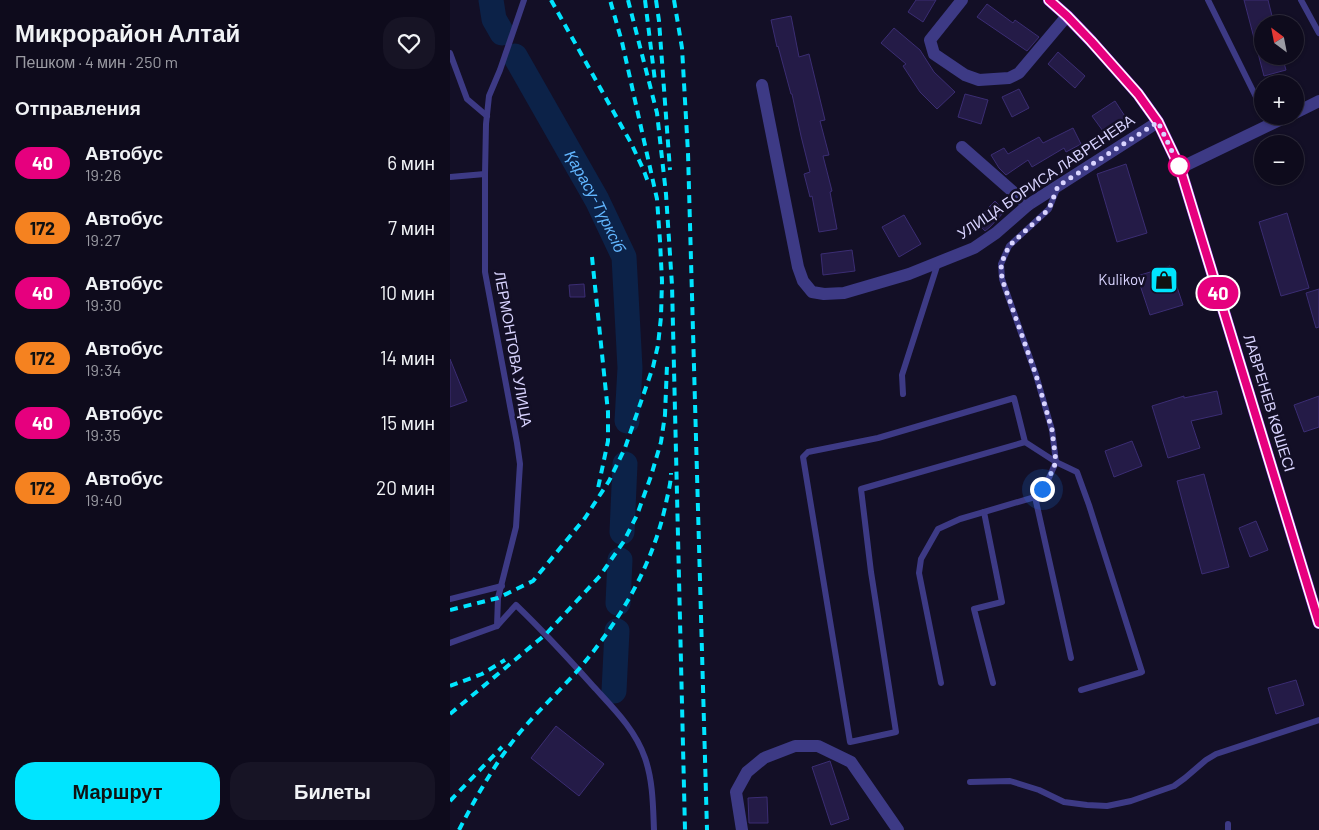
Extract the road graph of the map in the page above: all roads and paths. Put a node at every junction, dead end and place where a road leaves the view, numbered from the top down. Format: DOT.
graph roads {
  1 [pos="524,0"];
  2 [pos="962,0"];
  3 [pos="1049,0"];
  4 [pos="1208,0"];
  5 [pos="1301,0"];
  6 [pos="1067,16"];
  7 [pos="1319,32"];
  8 [pos="450,53"];
  9 [pos="762,85"];
  10 [pos="1254,93"];
  11 [pos="1319,102"];
  12 [pos="1304,109"];
  13 [pos="487,116"];
  14 [pos="1158,122"];
  15 [pos="1259,125"];
  16 [pos="962,147"];
  17 [pos="1180,168"];
  18 [pos="484,174"];
  19 [pos="450,178"];
  20 [pos="1058,186"];
  21 [pos="1028,205"];
  22 [pos="938,262"];
  23 [pos="903,394"];
  24 [pos="1025,442"];
  25 [pos="1056,462"];
  26 [pos="1035,498"];
  27 [pos="984,512"];
  28 [pos="502,586"];
  29 [pos="450,599"];
  30 [pos="1319,623"];
  31 [pos="497,626"];
  32 [pos="450,642"];
  33 [pos="1071,658"];
  34 [pos="941,683"];
  35 [pos="993,683"];
  36 [pos="1080,690"];
  37 [pos="1319,720"];
  38 [pos="970,782"];
  39 [pos="654,830"];
  40 [pos="742,830"];
  41 [pos="898,830"];
  1 -- 13 [label="lane, ЛЕРМОНТОВА УЛИЦА"];
  2 -- 6 [label="street"];
  3 -- 6 [label="main road, ЛАВРЕНЕВ КӨШЕСІ"];
  4 -- 10 [label="lane"];
  5 -- 7 [label="lane"];
  6 -- 14 [label="main road, ЛАВРЕНЕВ КӨШЕСІ"];
  8 -- 13 [label="lane"];
  9 -- 22 [label="street, УЛИЦА БОРИСА ЛАВРЕНЕВА"];
  11 -- 12 [label="street"];
  13 -- 18 [label="lane, ЛЕРМОНТОВА УЛИЦА"];
  14 -- 17 [label="main road, ЛАВРЕНЕВ КӨШЕСІ"];
  14 -- 20 [label="street, УЛИЦА БОРИСА ЛАВРЕНЕВА"];
  15 -- 17 [label="street"];
  16 -- 21 [label="street"];
  17 -- 30 [label="main road, ЛАВРЕНЕВ КӨШЕСІ"];
  18 -- 19 [label="lane"];
  18 -- 28 [label="lane, ЛЕРМОНТОВА УЛИЦА"];
  20 -- 21 [label="street, УЛИЦА БОРИСА ЛАВРЕНЕВА"];
  20 -- 25 [label="lane"];
  21 -- 22 [label="street, УЛИЦА БОРИСА ЛАВРЕНЕВА"];
  22 -- 23 [label="lane"];
  24 -- 24 [label="lane"];
  24 -- 25 [label="lane"];
  25 -- 26 [label="lane"];
  25 -- 36 [label="lane"];
  26 -- 27 [label="lane"];
  26 -- 33 [label="lane"];
  27 -- 34 [label="lane"];
  27 -- 35 [label="lane"];
  28 -- 29 [label="lane"];
  28 -- 31 [label="lane, ЛЕРМОНТОВА УЛИЦА"];
  31 -- 32 [label="lane"];
  31 -- 39 [label="lane"];
  37 -- 38 [label="lane"];
  40 -- 41 [label="street"];
}
